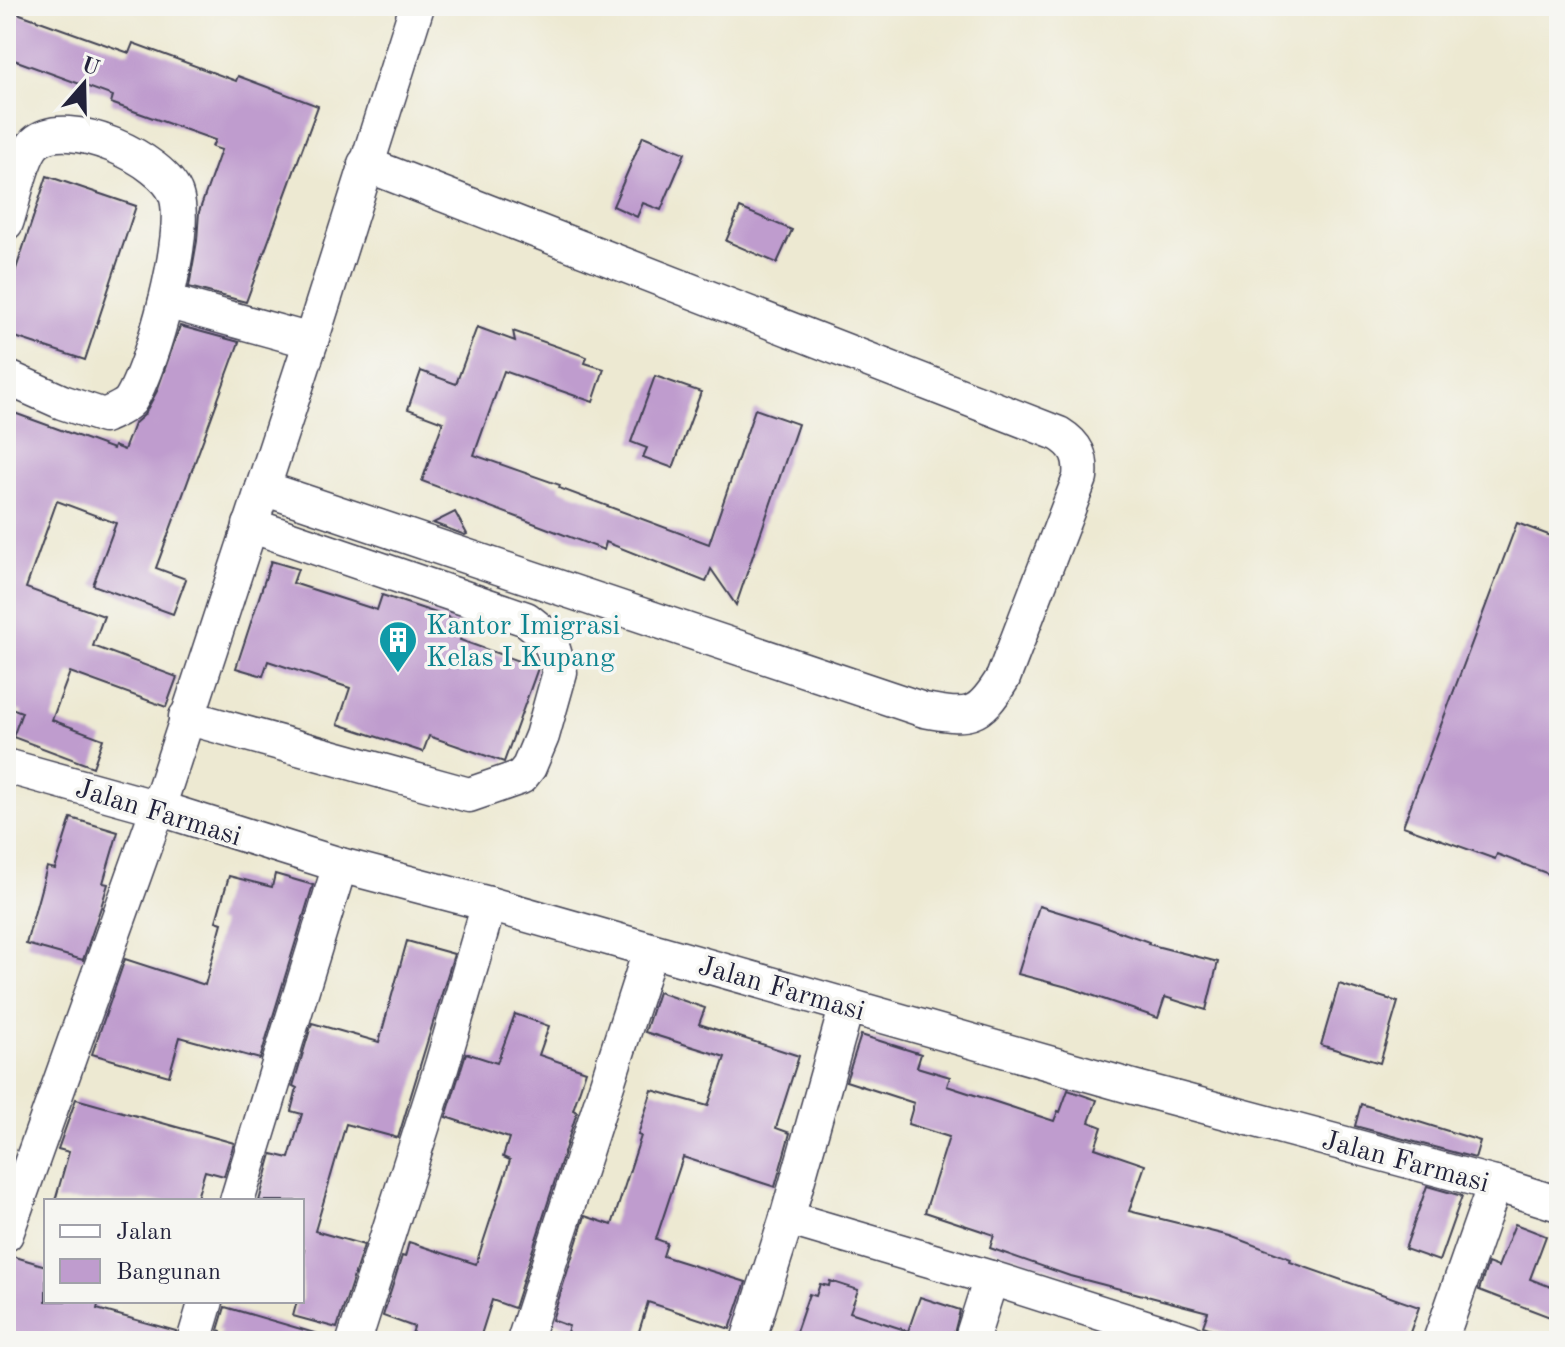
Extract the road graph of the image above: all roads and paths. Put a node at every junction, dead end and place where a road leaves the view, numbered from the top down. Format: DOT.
graph roads {
  1 [pos="417,6"];
  2 [pos="365,164"];
  3 [pos="6,223"];
  4 [pos="166,301"];
  5 [pos="311,341"];
  6 [pos="6,377"];
  7 [pos="263,488"];
  8 [pos="250,525"];
  9 [pos="186,717"];
  10 [pos="6,766"];
  11 [pos="158,808"];
  12 [pos="340,865"];
  13 [pos="489,904"];
  14 [pos="650,951"];
  15 [pos="847,1005"];
  16 [pos="1495,1184"];
  17 [pos="238,1199"];
  18 [pos="1559,1204"];
  19 [pos="787,1218"];
  20 [pos="6,1234"];
  21 [pos="991,1278"];
  22 [pos="205,1303"];
  23 [pos="194,1341"];
  24 [pos="354,1341"];
  25 [pos="524,1341"];
  26 [pos="748,1341"];
  27 [pos="971,1341"];
  28 [pos="1187,1341"];
  29 [pos="1440,1341"];
  1 -- 2 [label="street"];
  2 -- 5 [label="street"];
  2 -- 7 [label="street"];
  3 -- 4 [label="street"];
  4 -- 5 [label="street"];
  4 -- 6 [label="street"];
  5 -- 7 [label="street"];
  7 -- 8 [label="street"];
  8 -- 9 [label="street"];
  8 -- 9 [label="street"];
  9 -- 11 [label="street"];
  10 -- 11 [label="street, Jalan Farmasi"];
  11 -- 12 [label="street, Jalan Farmasi"];
  11 -- 20 [label="street"];
  12 -- 13 [label="street, Jalan Farmasi"];
  12 -- 17 [label="street"];
  13 -- 14 [label="street, Jalan Farmasi"];
  13 -- 24 [label="street"];
  14 -- 15 [label="street, Jalan Farmasi"];
  14 -- 25 [label="street"];
  15 -- 16 [label="street, Jalan Farmasi"];
  15 -- 19 [label="street"];
  16 -- 18 [label="street, Jalan Farmasi"];
  16 -- 29 [label="street"];
  19 -- 21 [label="street"];
  19 -- 26 [label="street"];
  21 -- 27 [label="street"];
  21 -- 28 [label="street"];
  22 -- 23 [label="street"];
}
